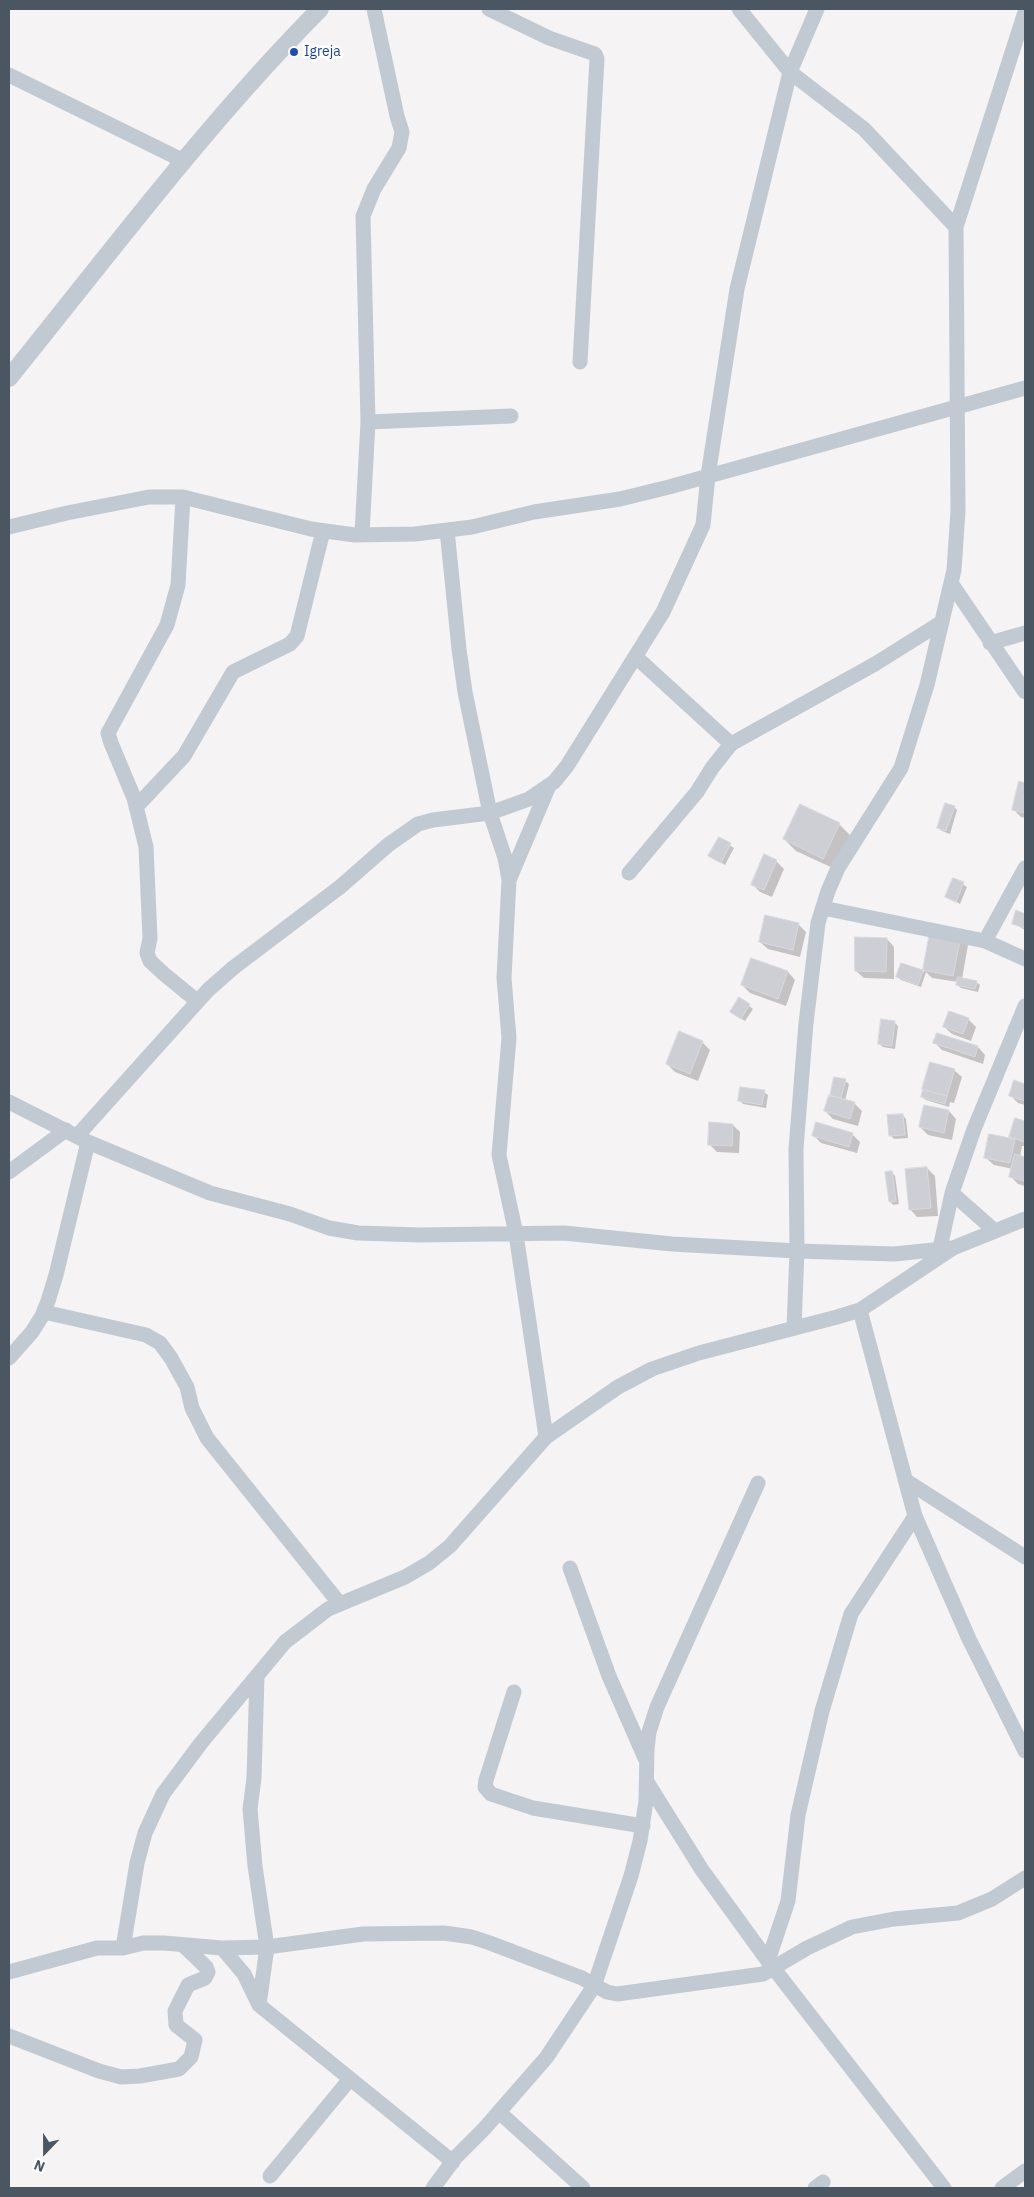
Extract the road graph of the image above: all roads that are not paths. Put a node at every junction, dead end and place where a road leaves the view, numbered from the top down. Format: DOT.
graph roads {
  1 [pos="320,9"];
  2 [pos="374,9"];
  3 [pos="489,9"];
  4 [pos="739,9"];
  5 [pos="817,9"];
  6 [pos="1025,12"];
  7 [pos="790,72"];
  8 [pos="9,75"];
  9 [pos="184,161"];
  10 [pos="956,227"];
  11 [pos="580,362"];
  12 [pos="9,378"];
  13 [pos="1025,388"];
  14 [pos="958,408"];
  15 [pos="511,416"];
  16 [pos="368,422"];
  17 [pos="708,476"];
  18 [pos="183,497"];
  19 [pos="9,527"];
  20 [pos="447,530"];
  21 [pos="323,531"];
  22 [pos="362,534"];
  23 [pos="951,583"];
  24 [pos="942,622"];
  25 [pos="1025,633"];
  26 [pos="990,643"];
  27 [pos="636,657"];
  28 [pos="1025,692"];
  29 [pos="731,744"];
  30 [pos="548,788"];
  31 [pos="136,807"];
  32 [pos="490,814"];
  33 [pos="1025,868"];
  34 [pos="629,873"];
  35 [pos="509,880"];
  36 [pos="823,908"];
  37 [pos="985,941"];
  38 [pos="1025,959"];
  39 [pos="197,1001"];
  40 [pos="1025,1006"];
  41 [pos="9,1102"];
  42 [pos="77,1136"];
  43 [pos="9,1172"];
  44 [pos="952,1193"];
  45 [pos="1025,1219"];
  46 [pos="1001,1229"];
  47 [pos="1025,1233"];
  48 [pos="516,1234"];
  49 [pos="946,1248"];
  50 [pos="797,1251"];
  51 [pos="860,1310"];
  52 [pos="44,1312"];
  53 [pos="794,1328"];
  54 [pos="9,1358"];
  55 [pos="546,1437"];
  56 [pos="905,1480"];
  57 [pos="758,1483"];
  58 [pos="915,1516"];
  59 [pos="1025,1557"];
  60 [pos="570,1568"];
  61 [pos="340,1604"];
  62 [pos="257,1676"];
  63 [pos="514,1692"];
  64 [pos="1025,1751"];
  65 [pos="647,1764"];
  66 [pos="648,1782"];
  67 [pos="643,1826"];
  68 [pos="1025,1878"];
  69 [pos="183,1945"];
  70 [pos="267,1947"];
  71 [pos="123,1948"];
  72 [pos="222,1948"];
  73 [pos="771,1965"];
  74 [pos="9,1972"];
  75 [pos="594,1986"];
  76 [pos="259,2005"];
  77 [pos="9,2036"];
  78 [pos="350,2079"];
  79 [pos="499,2112"];
  80 [pos="453,2162"];
  81 [pos="1025,2171"];
  82 [pos="270,2176"];
  83 [pos="433,2188"];
  84 [pos="583,2188"];
  85 [pos="944,2188"];
  86 [pos="1002,2188"];
  1 -- 9 [label="street"];
  2 -- 16 [label="street"];
  3 -- 11 [label="street"];
  4 -- 7 [label="street"];
  5 -- 7 [label="street"];
  6 -- 10 [label="street"];
  7 -- 10 [label="street"];
  7 -- 17 [label="street"];
  8 -- 9 [label="street"];
  9 -- 12 [label="street"];
  10 -- 14 [label="street"];
  13 -- 14 [label="street"];
  14 -- 17 [label="street"];
  14 -- 23 [label="street"];
  15 -- 16 [label="street"];
  16 -- 22 [label="street"];
  17 -- 20 [label="street"];
  17 -- 27 [label="street"];
  18 -- 19 [label="street"];
  18 -- 21 [label="street"];
  18 -- 31 [label="street"];
  20 -- 22 [label="street"];
  20 -- 32 [label="street"];
  21 -- 22 [label="street"];
  21 -- 31 [label="street"];
  23 -- 24 [label="street"];
  23 -- 26 [label="street"];
  24 -- 29 [label="street"];
  24 -- 36 [label="street"];
  25 -- 26 [label="street"];
  26 -- 28 [label="street"];
  27 -- 29 [label="street"];
  27 -- 30 [label="street"];
  29 -- 34 [label="street"];
  30 -- 32 [label="street"];
  30 -- 35 [label="street"];
  31 -- 39 [label="street"];
  32 -- 35 [label="street"];
  32 -- 39 [label="street"];
  33 -- 37 [label="street"];
  35 -- 48 [label="street"];
  36 -- 37 [label="street"];
  36 -- 50 [label="street"];
  37 -- 38 [label="street"];
  39 -- 42 [label="street"];
  40 -- 44 [label="street"];
  41 -- 42 [label="street"];
  42 -- 43 [label="street"];
  42 -- 48 [label="street"];
  42 -- 52 [label="street"];
  44 -- 46 [label="street"];
  44 -- 49 [label="street"];
  45 -- 46 [label="street"];
  46 -- 47 [label="street"];
  46 -- 49 [label="street"];
  48 -- 50 [label="street"];
  48 -- 55 [label="street"];
  49 -- 50 [label="street"];
  49 -- 51 [label="street"];
  50 -- 53 [label="street"];
  51 -- 53 [label="street"];
  51 -- 56 [label="street"];
  52 -- 54 [label="street"];
  52 -- 61 [label="street"];
  53 -- 55 [label="street"];
  55 -- 61 [label="street"];
  56 -- 58 [label="street"];
  56 -- 59 [label="street"];
  57 -- 65 [label="street"];
  58 -- 64 [label="street"];
  58 -- 73 [label="street"];
  60 -- 65 [label="street"];
  61 -- 62 [label="street"];
  62 -- 70 [label="street"];
  62 -- 71 [label="street"];
  63 -- 67 [label="street"];
  65 -- 66 [label="street"];
  66 -- 67 [label="street"];
  66 -- 73 [label="street"];
  67 -- 75 [label="street"];
  68 -- 73 [label="street"];
  69 -- 71 [label="street"];
  69 -- 72 [label="street"];
  69 -- 77 [label="street"];
  70 -- 72 [label="street"];
  70 -- 75 [label="street"];
  70 -- 76 [label="street"];
  71 -- 74 [label="street"];
  72 -- 76 [label="street"];
  73 -- 75 [label="street"];
  73 -- 85 [label="street"];
  75 -- 79 [label="street"];
  76 -- 78 [label="street"];
  78 -- 80 [label="street"];
  78 -- 82 [label="street"];
  79 -- 80 [label="street"];
  79 -- 84 [label="street"];
  80 -- 83 [label="street"];
  81 -- 86 [label="street"];
}
